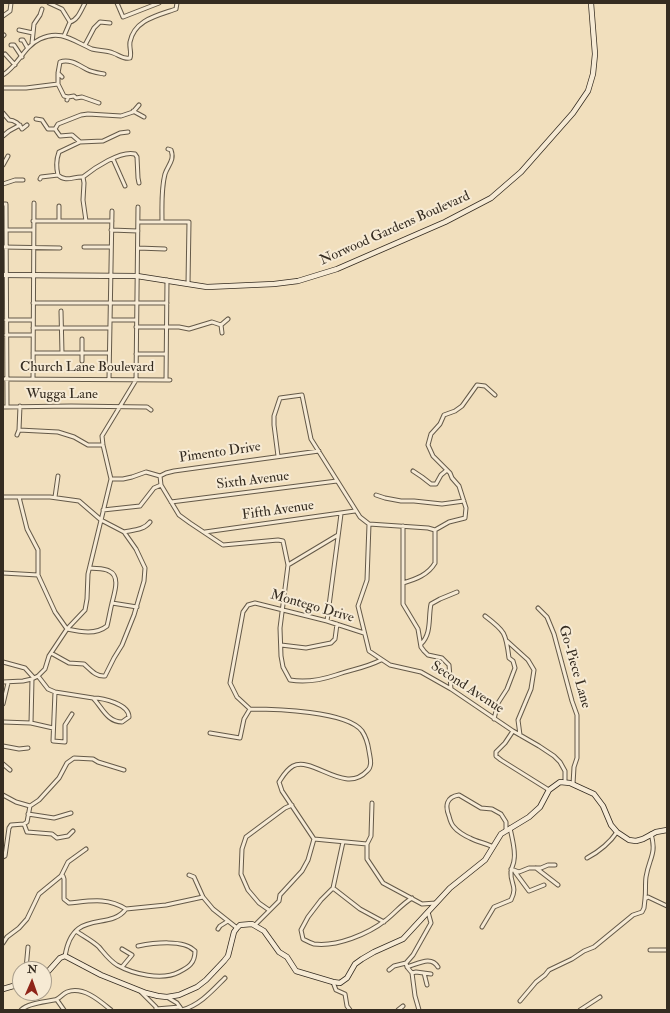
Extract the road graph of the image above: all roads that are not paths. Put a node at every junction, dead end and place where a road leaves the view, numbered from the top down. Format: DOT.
graph roads {
  1 [pos="11,3"];
  2 [pos="49,3"];
  3 [pos="85,3"];
  4 [pos="117,3"];
  5 [pos="159,3"];
  6 [pos="591,3"];
  7 [pos="177,4"];
  8 [pos="42,9"];
  9 [pos="3,16"];
  10 [pos="70,22"];
  11 [pos="110,23"];
  12 [pos="19,30"];
  13 [pos="33,33"];
  14 [pos="64,36"];
  15 [pos="21,40"];
  16 [pos="32,44"];
  17 [pos="11,45"];
  18 [pos="85,45"];
  19 [pos="28,47"];
  20 [pos="5,54"];
  21 [pos="22,57"];
  22 [pos="14,64"];
  23 [pos="3,74"];
  24 [pos="58,74"];
  25 [pos="104,74"];
  26 [pos="62,77"];
  27 [pos="58,84"];
  28 [pos="3,88"];
  29 [pos="99,104"];
  30 [pos="139,105"];
  31 [pos="133,111"];
  32 [pos="3,113"];
  33 [pos="144,116"];
  34 [pos="36,119"];
  35 [pos="20,125"];
  36 [pos="27,125"];
  37 [pos="55,129"];
  38 [pos="128,132"];
  39 [pos="3,136"];
  40 [pos="80,142"];
  41 [pos="168,149"];
  42 [pos="8,156"];
  43 [pos="113,159"];
  44 [pos="3,165"];
  45 [pos="58,175"];
  46 [pos="83,177"];
  47 [pos="40,179"];
  48 [pos="23,180"];
  49 [pos="139,182"];
  50 [pos="3,184"];
  51 [pos="125,186"];
  52 [pos="34,203"];
  53 [pos="3,204"];
  54 [pos="59,206"];
  55 [pos="138,207"];
  56 [pos="112,211"];
  57 [pos="33,221"];
  58 [pos="59,221"];
  59 [pos="86,221"];
  60 [pos="112,221"];
  61 [pos="5,222"];
  62 [pos="138,222"];
  63 [pos="162,222"];
  64 [pos="6,230"];
  65 [pos="33,230"];
  66 [pos="112,230"];
  67 [pos="138,231"];
  68 [pos="5,247"];
  69 [pos="33,247"];
  70 [pos="84,247"];
  71 [pos="111,247"];
  72 [pos="60,248"];
  73 [pos="138,248"];
  74 [pos="165,249"];
  75 [pos="5,275"];
  76 [pos="33,275"];
  77 [pos="111,275"];
  78 [pos="137,276"];
  79 [pos="167,280"];
  80 [pos="188,284"];
  81 [pos="5,303"];
  82 [pos="33,303"];
  83 [pos="110,303"];
  84 [pos="136,303"];
  85 [pos="167,303"];
  86 [pos="61,311"];
  87 [pos="6,320"];
  88 [pos="33,320"];
  89 [pos="110,320"];
  90 [pos="136,320"];
  91 [pos="228,320"];
  92 [pos="221,325"];
  93 [pos="136,327"];
  94 [pos="5,328"];
  95 [pos="33,328"];
  96 [pos="62,328"];
  97 [pos="110,328"];
  98 [pos="167,328"];
  99 [pos="222,333"];
  100 [pos="6,335"];
  101 [pos="33,335"];
  102 [pos="82,339"];
  103 [pos="5,353"];
  104 [pos="33,353"];
  105 [pos="62,353"];
  106 [pos="82,353"];
  107 [pos="109,353"];
  108 [pos="136,354"];
  109 [pos="166,354"];
  110 [pos="82,360"];
  111 [pos="5,379"];
  112 [pos="33,379"];
  113 [pos="109,379"];
  114 [pos="136,380"];
  115 [pos="495,395"];
  116 [pos="5,406"];
  117 [pos="20,406"];
  118 [pos="121,406"];
  119 [pos="151,410"];
  120 [pos="19,430"];
  121 [pos="17,435"];
  122 [pos="103,445"];
  123 [pos="319,451"];
  124 [pos="278,456"];
  125 [pos="447,470"];
  126 [pos="412,471"];
  127 [pos="58,476"];
  128 [pos="160,476"];
  129 [pos="111,479"];
  130 [pos="338,481"];
  131 [pos="161,485"];
  132 [pos="376,494"];
  133 [pos="3,497"];
  134 [pos="19,497"];
  135 [pos="55,497"];
  136 [pos="464,501"];
  137 [pos="171,502"];
  138 [pos="103,510"];
  139 [pos="355,511"];
  140 [pos="341,514"];
  141 [pos="101,520"];
  142 [pos="150,522"];
  143 [pos="369,524"];
  144 [pos="403,526"];
  145 [pos="435,530"];
  146 [pos="124,532"];
  147 [pos="204,532"];
  148 [pos="338,535"];
  149 [pos="288,565"];
  150 [pos="90,568"];
  151 [pos="3,573"];
  152 [pos="38,575"];
  153 [pos="403,583"];
  154 [pos="457,592"];
  155 [pos="112,603"];
  156 [pos="137,607"];
  157 [pos="538,608"];
  158 [pos="282,609"];
  159 [pos="485,616"];
  160 [pos="327,621"];
  161 [pos="337,624"];
  162 [pos="67,629"];
  163 [pos="364,633"];
  164 [pos="506,641"];
  165 [pos="421,644"];
  166 [pos="280,645"];
  167 [pos="51,653"];
  168 [pos="381,660"];
  169 [pos="3,662"];
  170 [pos="38,676"];
  171 [pos="33,679"];
  172 [pos="3,682"];
  173 [pos="8,683"];
  174 [pos="451,689"];
  175 [pos="55,692"];
  176 [pos="93,698"];
  177 [pos="3,704"];
  178 [pos="250,709"];
  179 [pos="72,714"];
  180 [pos="494,719"];
  181 [pos="3,722"];
  182 [pos="31,723"];
  183 [pos="53,728"];
  184 [pos="513,731"];
  185 [pos="210,733"];
  186 [pos="520,735"];
  187 [pos="3,746"];
  188 [pos="28,748"];
  189 [pos="3,764"];
  190 [pos="10,770"];
  191 [pos="124,770"];
  192 [pos="565,782"];
  193 [pos="573,784"];
  194 [pos="549,790"];
  195 [pos="3,795"];
  196 [pos="372,803"];
  197 [pos="292,804"];
  198 [pos="30,806"];
  199 [pos="71,813"];
  200 [pos="28,814"];
  201 [pos="24,824"];
  202 [pos="508,829"];
  203 [pos="667,830"];
  204 [pos="73,831"];
  205 [pos="617,832"];
  206 [pos="650,834"];
  207 [pos="314,840"];
  208 [pos="343,842"];
  209 [pos="367,844"];
  210 [pos="493,847"];
  211 [pos="86,849"];
  212 [pos="3,857"];
  213 [pos="587,858"];
  214 [pos="554,865"];
  215 [pos="536,868"];
  216 [pos="511,870"];
  217 [pos="515,872"];
  218 [pos="189,875"];
  219 [pos="61,876"];
  220 [pos="558,884"];
  221 [pos="544,885"];
  222 [pos="333,888"];
  223 [pos="203,897"];
  224 [pos="412,898"];
  225 [pos="645,899"];
  226 [pos="436,903"];
  227 [pos="667,906"];
  228 [pos="126,909"];
  229 [pos="269,910"];
  230 [pos="428,912"];
  231 [pos="228,921"];
  232 [pos="384,922"];
  233 [pos="255,926"];
  234 [pos="482,927"];
  235 [pos="237,928"];
  236 [pos="218,929"];
  237 [pos="76,932"];
  238 [pos="3,943"];
  239 [pos="138,946"];
  240 [pos="28,947"];
  241 [pos="122,949"];
  242 [pos="650,950"];
  243 [pos="667,950"];
  244 [pos="65,956"];
  245 [pos="27,961"];
  246 [pos="406,965"];
  247 [pos="52,967"];
  248 [pos="122,967"];
  249 [pos="438,967"];
  250 [pos="389,970"];
  251 [pos="412,973"];
  252 [pos="424,973"];
  253 [pos="431,974"];
  254 [pos="225,978"];
  255 [pos="333,982"];
  256 [pos="427,985"];
  257 [pos="140,990"];
  258 [pos="167,997"];
  259 [pos="600,997"];
  260 [pos="56,1000"];
  261 [pos="520,1001"];
  262 [pos="403,1006"];
  263 [pos="181,1008"];
  264 [pos="156,1009"];
  265 [pos="21,1010"];
  266 [pos="64,1010"];
  267 [pos="111,1010"];
  268 [pos="350,1010"];
  269 [pos="398,1010"];
  270 [pos="419,1010"];
  271 [pos="580,1010"];
  1 -- 9 [label="street"];
  2 -- 10 [label="street"];
  3 -- 10 [label="street"];
  4 -- 5 [label="street"];
  6 -- 80 [label="street, Norwood Gardens Boulevard"];
  7 -- 18 [label="street"];
  8 -- 13 [label="street"];
  10 -- 14 [label="street"];
  11 -- 18 [label="street"];
  12 -- 13 [label="street"];
  13 -- 16 [label="street"];
  14 -- 16 [label="street"];
  14 -- 18 [label="street"];
  15 -- 19 [label="street"];
  16 -- 19 [label="street"];
  17 -- 21 [label="street"];
  19 -- 21 [label="street"];
  20 -- 22 [label="street"];
  21 -- 22 [label="street"];
  22 -- 23 [label="street"];
  24 -- 25 [label="street"];
  24 -- 26 [label="street"];
  24 -- 27 [label="street"];
  27 -- 28 [label="street"];
  27 -- 29 [label="street"];
  30 -- 31 [label="street"];
  31 -- 33 [label="street"];
  31 -- 37 [label="street"];
  32 -- 35 [label="street"];
  34 -- 37 [label="street"];
  35 -- 36 [label="street"];
  35 -- 39 [label="street"];
  37 -- 40 [label="street"];
  38 -- 40 [label="street"];
  40 -- 45 [label="street"];
  41 -- 63 [label="street"];
  42 -- 44 [label="street"];
  43 -- 46 [label="street"];
  43 -- 49 [label="street"];
  43 -- 51 [label="street"];
  45 -- 46 [label="street"];
  45 -- 47 [label="street"];
  46 -- 59 [label="street"];
  48 -- 50 [label="street"];
  52 -- 57 [label="street"];
  53 -- 61 [label="street"];
  54 -- 58 [label="street"];
  55 -- 62 [label="street"];
  56 -- 60 [label="street"];
  57 -- 58 [label="street"];
  57 -- 65 [label="street"];
  58 -- 59 [label="street"];
  59 -- 60 [label="street"];
  60 -- 66 [label="street"];
  61 -- 64 [label="street"];
  62 -- 63 [label="street"];
  62 -- 67 [label="street"];
  63 -- 80 [label="street"];
  64 -- 65 [label="street"];
  64 -- 68 [label="street"];
  65 -- 69 [label="street"];
  66 -- 67 [label="street"];
  66 -- 71 [label="street"];
  67 -- 73 [label="street"];
  68 -- 69 [label="street"];
  68 -- 75 [label="street"];
  69 -- 72 [label="street"];
  69 -- 76 [label="street"];
  70 -- 71 [label="street"];
  71 -- 77 [label="street"];
  73 -- 74 [label="street"];
  73 -- 78 [label="street"];
  75 -- 76 [label="street, Norwood Gardens Boulevard"];
  75 -- 81 [label="street"];
  76 -- 77 [label="street, Norwood Gardens Boulevard"];
  76 -- 82 [label="street"];
  77 -- 78 [label="street, Norwood Gardens Boulevard"];
  77 -- 83 [label="street"];
  78 -- 79 [label="street, Norwood Gardens Boulevard"];
  78 -- 84 [label="street"];
  79 -- 80 [label="street, Norwood Gardens Boulevard"];
  79 -- 85 [label="street"];
  81 -- 87 [label="street"];
  82 -- 83 [label="street"];
  82 -- 88 [label="street"];
  83 -- 84 [label="street"];
  83 -- 89 [label="street"];
  84 -- 85 [label="street"];
  84 -- 90 [label="street"];
  85 -- 98 [label="street"];
  86 -- 96 [label="street"];
  87 -- 88 [label="street"];
  87 -- 94 [label="street"];
  88 -- 95 [label="street"];
  89 -- 90 [label="street"];
  89 -- 97 [label="street"];
  90 -- 93 [label="street"];
  91 -- 92 [label="street"];
  92 -- 98 [label="street"];
  92 -- 99 [label="street"];
  93 -- 98 [label="street"];
  93 -- 108 [label="street"];
  94 -- 100 [label="street"];
  95 -- 96 [label="street"];
  95 -- 101 [label="street"];
  96 -- 97 [label="street"];
  96 -- 105 [label="street"];
  97 -- 107 [label="street"];
  98 -- 109 [label="street"];
  100 -- 101 [label="street"];
  100 -- 103 [label="street"];
  101 -- 104 [label="street"];
  102 -- 106 [label="street"];
  103 -- 111 [label="street"];
  104 -- 105 [label="street"];
  104 -- 112 [label="street"];
  105 -- 106 [label="street"];
  106 -- 107 [label="street"];
  106 -- 110 [label="street"];
  107 -- 113 [label="street"];
  108 -- 109 [label="street"];
  108 -- 114 [label="street"];
  109 -- 114 [label="street, Church Lane Boulevard"];
  111 -- 112 [label="street, Church Lane Boulevard"];
  111 -- 116 [label="street"];
  112 -- 113 [label="street, Church Lane Boulevard"];
  113 -- 114 [label="street, Church Lane Boulevard"];
  114 -- 118 [label="street"];
  115 -- 125 [label="street"];
  116 -- 117 [label="street, Wugga Lane"];
  117 -- 118 [label="street, Wugga Lane"];
  117 -- 120 [label="street"];
  118 -- 119 [label="street, Wugga Lane"];
  118 -- 122 [label="street"];
  120 -- 121 [label="street"];
  120 -- 122 [label="street"];
  122 -- 129 [label="street"];
  123 -- 124 [label="street, Pimento Drive"];
  123 -- 124 [label="street"];
  123 -- 130 [label="street"];
  124 -- 128 [label="street, Pimento Drive"];
  125 -- 126 [label="street"];
  125 -- 136 [label="street"];
  127 -- 135 [label="street"];
  128 -- 129 [label="street"];
  128 -- 131 [label="street"];
  129 -- 138 [label="street"];
  130 -- 137 [label="street, Sixth Avenue"];
  130 -- 139 [label="street"];
  131 -- 137 [label="street"];
  131 -- 138 [label="street"];
  132 -- 136 [label="street"];
  133 -- 134 [label="street"];
  134 -- 135 [label="street"];
  134 -- 152 [label="street"];
  135 -- 141 [label="street"];
  136 -- 145 [label="street"];
  137 -- 147 [label="street"];
  138 -- 141 [label="street"];
  139 -- 140 [label="street, Fifth Avenue"];
  139 -- 143 [label="street"];
  140 -- 147 [label="street, Fifth Avenue"];
  140 -- 148 [label="street"];
  141 -- 146 [label="street"];
  141 -- 150 [label="street"];
  142 -- 146 [label="street"];
  143 -- 144 [label="street"];
  143 -- 163 [label="street, Second Avenue"];
  144 -- 145 [label="street"];
  144 -- 153 [label="street"];
  145 -- 153 [label="street"];
  146 -- 156 [label="street"];
  147 -- 149 [label="street"];
  148 -- 149 [label="street"];
  148 -- 160 [label="street"];
  149 -- 158 [label="street"];
  150 -- 155 [label="street"];
  150 -- 162 [label="street"];
  151 -- 152 [label="street"];
  152 -- 162 [label="street"];
  153 -- 165 [label="street"];
  154 -- 165 [label="street"];
  155 -- 156 [label="street"];
  155 -- 162 [label="street"];
  156 -- 167 [label="street"];
  157 -- 193 [label="street, Go-Piece Lane"];
  158 -- 160 [label="street, Montego Drive"];
  158 -- 166 [label="street"];
  158 -- 178 [label="street, Montego Drive"];
  159 -- 164 [label="street"];
  160 -- 161 [label="street, Montego Drive"];
  161 -- 163 [label="street, Montego Drive"];
  161 -- 166 [label="street"];
  162 -- 167 [label="street"];
  163 -- 168 [label="street, Second Avenue"];
  164 -- 180 [label="street"];
  164 -- 186 [label="street"];
  165 -- 174 [label="street"];
  166 -- 168 [label="street"];
  167 -- 170 [label="street"];
  168 -- 174 [label="street, Second Avenue"];
  169 -- 171 [label="street"];
  170 -- 171 [label="street"];
  170 -- 175 [label="street"];
  171 -- 173 [label="street"];
  171 -- 182 [label="street"];
  172 -- 173 [label="street"];
  173 -- 177 [label="street"];
  174 -- 180 [label="street, Second Avenue"];
  175 -- 176 [label="street"];
  175 -- 183 [label="street"];
  176 -- 176 [label="street"];
  178 -- 185 [label="street"];
  178 -- 197 [label="street"];
  179 -- 183 [label="street"];
  180 -- 184 [label="street, Second Avenue"];
  181 -- 182 [label="street"];
  182 -- 183 [label="street"];
  184 -- 186 [label="street, Second Avenue"];
  184 -- 194 [label="street"];
  186 -- 192 [label="street, Second Avenue"];
  187 -- 188 [label="street"];
  189 -- 190 [label="street"];
  191 -- 198 [label="street"];
  192 -- 193 [label="street"];
  192 -- 194 [label="street"];
  193 -- 205 [label="street"];
  194 -- 202 [label="street"];
  195 -- 198 [label="street"];
  196 -- 209 [label="street"];
  197 -- 207 [label="street"];
  197 -- 229 [label="street"];
  198 -- 200 [label="street"];
  199 -- 200 [label="street"];
  200 -- 201 [label="street"];
  201 -- 204 [label="street"];
  201 -- 212 [label="street"];
  202 -- 210 [label="street"];
  202 -- 210 [label="street"];
  202 -- 216 [label="street"];
  203 -- 206 [label="street"];
  205 -- 206 [label="street"];
  205 -- 213 [label="street"];
  206 -- 225 [label="street"];
  207 -- 208 [label="street"];
  207 -- 229 [label="street"];
  208 -- 209 [label="street"];
  208 -- 222 [label="street"];
  209 -- 224 [label="street"];
  210 -- 226 [label="street"];
  211 -- 219 [label="street"];
  214 -- 215 [label="street"];
  215 -- 217 [label="street"];
  215 -- 220 [label="street"];
  216 -- 217 [label="street"];
  216 -- 234 [label="street"];
  217 -- 221 [label="street"];
  218 -- 223 [label="street"];
  219 -- 228 [label="street"];
  219 -- 238 [label="street"];
  222 -- 232 [label="street"];
  222 -- 232 [label="street"];
  223 -- 228 [label="street"];
  223 -- 231 [label="street"];
  224 -- 226 [label="street"];
  224 -- 232 [label="street"];
  225 -- 227 [label="street"];
  225 -- 261 [label="street"];
  226 -- 230 [label="street"];
  228 -- 237 [label="street"];
  229 -- 233 [label="street"];
  230 -- 246 [label="street"];
  230 -- 255 [label="street"];
  231 -- 235 [label="street"];
  231 -- 236 [label="street"];
  233 -- 235 [label="street"];
  233 -- 255 [label="street"];
  235 -- 258 [label="street"];
  237 -- 244 [label="street"];
  237 -- 248 [label="street"];
  239 -- 248 [label="street"];
  240 -- 245 [label="street"];
  241 -- 248 [label="street"];
  242 -- 243 [label="street"];
  244 -- 247 [label="street"];
  244 -- 257 [label="street"];
  246 -- 249 [label="street"];
  246 -- 250 [label="street"];
  246 -- 251 [label="street"];
  251 -- 252 [label="street"];
  251 -- 270 [label="street"];
  252 -- 253 [label="street"];
  252 -- 256 [label="street"];
  254 -- 263 [label="street"];
  255 -- 268 [label="street"];
  257 -- 258 [label="street"];
  257 -- 264 [label="street"];
  258 -- 263 [label="street"];
  259 -- 271 [label="street"];
  260 -- 265 [label="street"];
  260 -- 266 [label="street"];
  260 -- 267 [label="street"];
  262 -- 269 [label="street"];
  263 -- 264 [label="street"];
}
